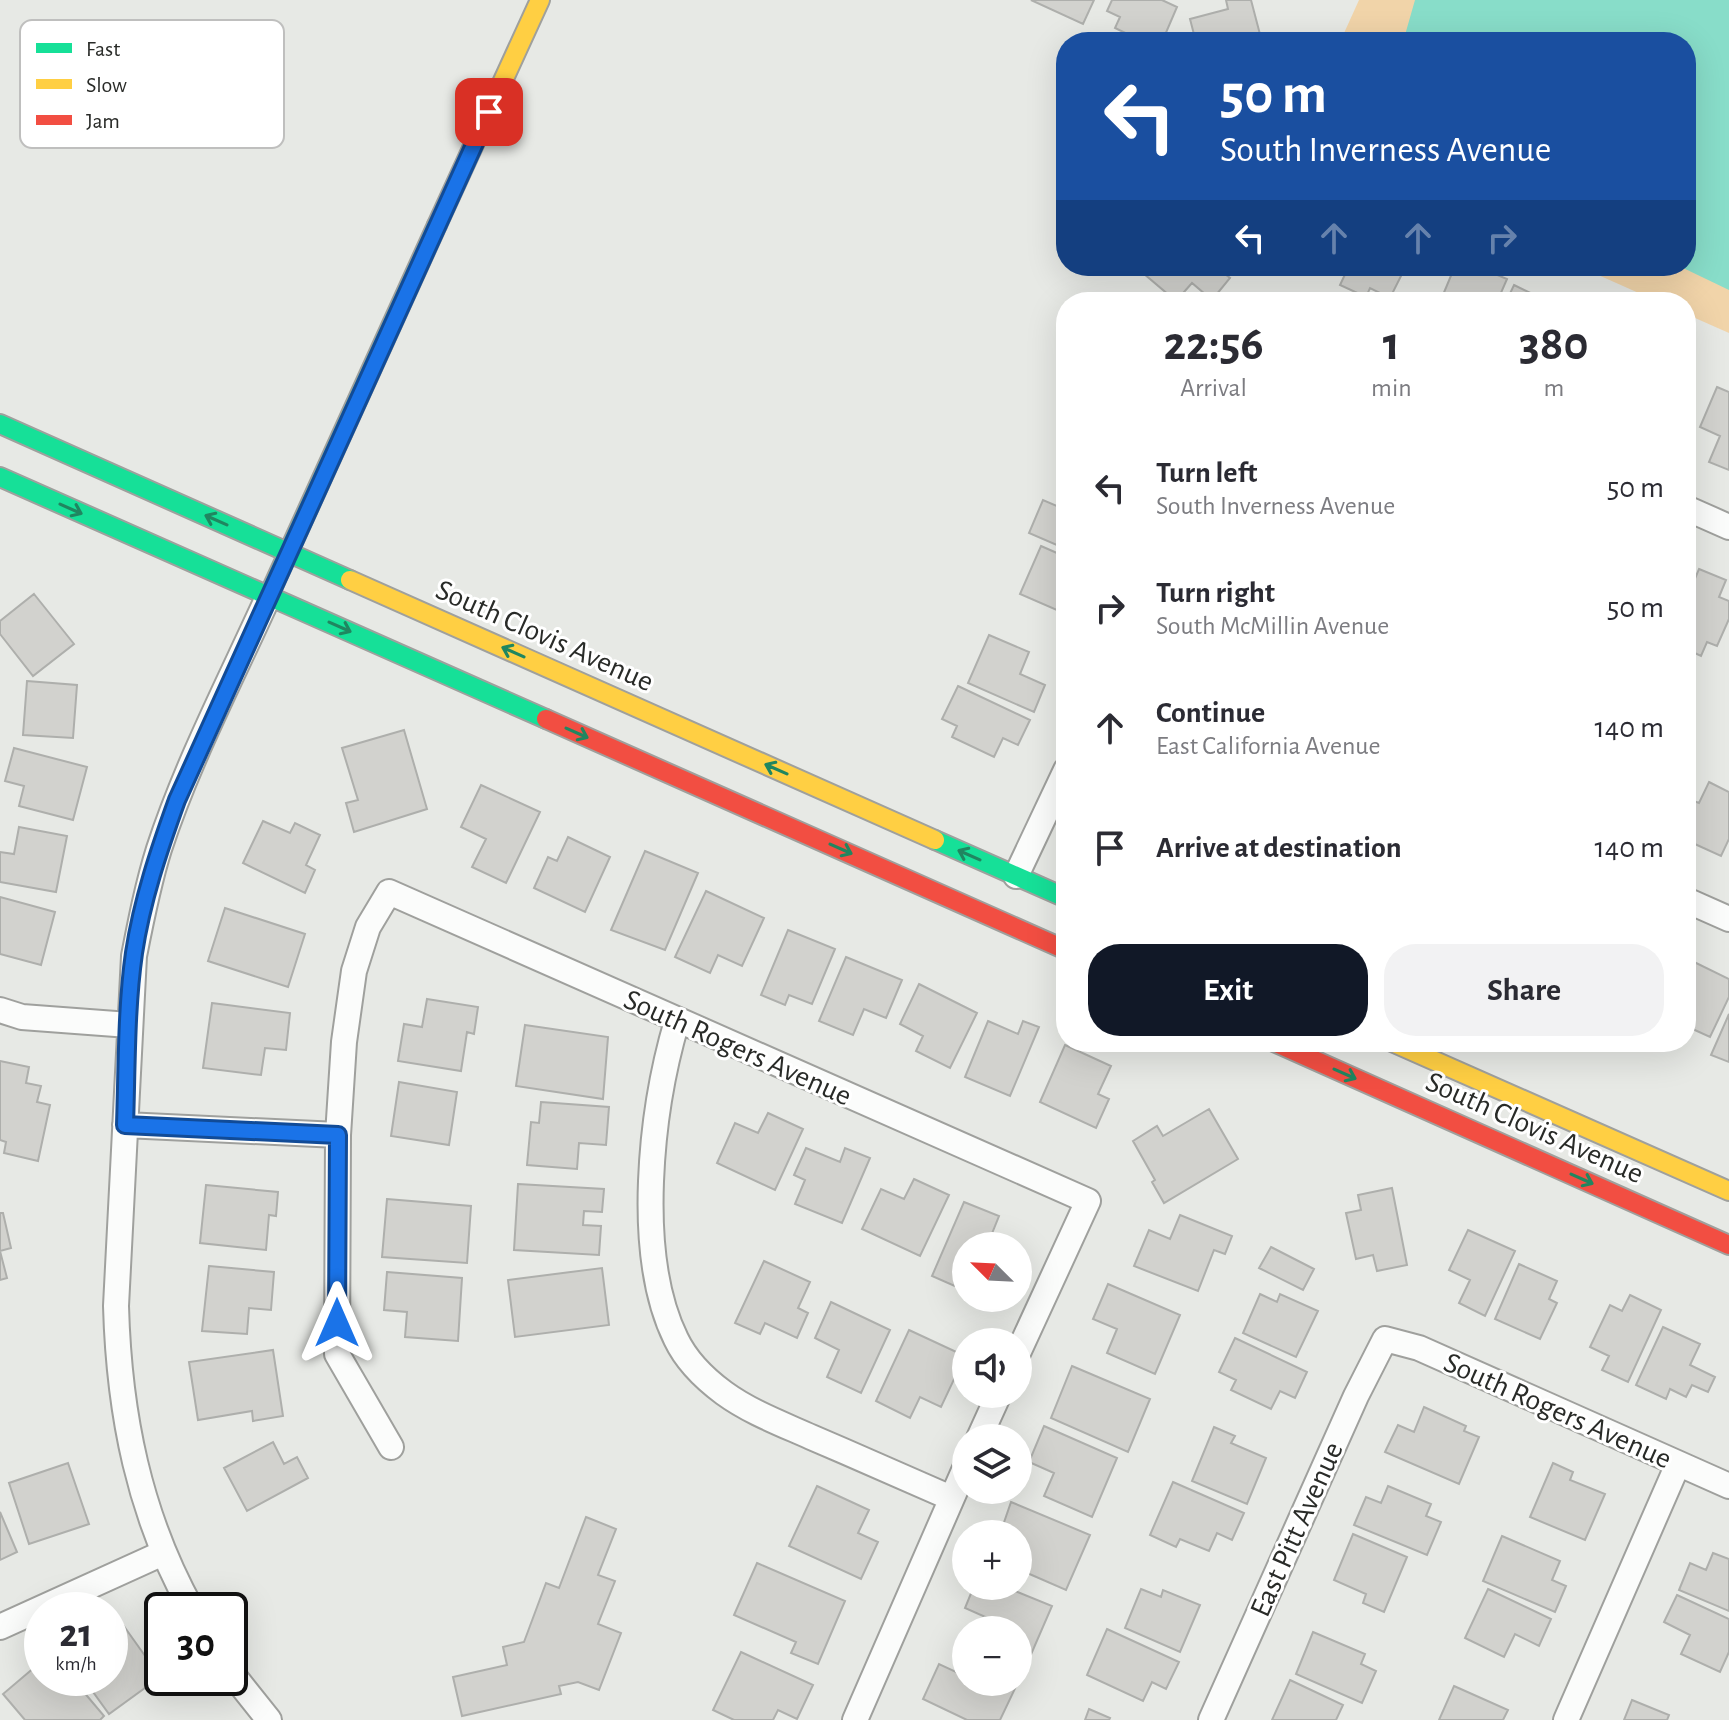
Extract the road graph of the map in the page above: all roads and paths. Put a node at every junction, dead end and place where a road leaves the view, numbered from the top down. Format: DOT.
graph roads {
  1 [pos="540,0"];
  2 [pos="0,424"];
  3 [pos="0,477"];
  4 [pos="1696,512"];
  5 [pos="1729,527"];
  6 [pos="288,552"];
  7 [pos="269,595"];
  8 [pos="1056,789"];
  9 [pos="759,813"];
  10 [pos="845,832"];
  11 [pos="1007,883"];
  12 [pos="1056,895"];
  13 [pos="1696,904"];
  14 [pos="1729,919"];
  15 [pos="1056,946"];
  16 [pos="0,1010"];
  17 [pos="677,1021"];
  18 [pos="129,1025"];
  19 [pos="1296,1052"];
  20 [pos="1415,1052"];
  21 [pos="125,1125"];
  22 [pos="338,1135"];
  23 [pos="1729,1191"];
  24 [pos="1729,1245"];
  25 [pos="1030,1328"];
  26 [pos="1385,1339"];
  27 [pos="391,1447"];
  28 [pos="1678,1464"];
  29 [pos="1729,1486"];
  30 [pos="951,1498"];
  31 [pos="163,1553"];
  32 [pos="183,1592"];
  33 [pos="0,1627"];
  34 [pos="248,1694"];
  35 [pos="269,1720"];
  36 [pos="855,1720"];
  37 [pos="1211,1720"];
  38 [pos="1566,1720"];
  1 -- 6 [label="main road"];
  6 -- 2 [label="main road, South Clovis Avenue, one-way"];
  3 -- 7 [label="main road, one-way"];
  4 -- 5 [label="street"];
  6 -- 7 [label="main road"];
  11 -- 6 [label="main road, South Clovis Avenue, one-way"];
  7 -- 9 [label="main road, one-way"];
  7 -- 18 [label="street"];
  8 -- 11 [label="street"];
  9 -- 10 [label="main road"];
  9 -- 15 [label="main road, one-way"];
  11 -- 12 [label="main road, South Clovis Avenue"];
  13 -- 14 [label="street"];
  16 -- 18 [label="street"];
  17 -- 22 [label="street, South Rogers Avenue"];
  17 -- 25 [label="street, South Rogers Avenue"];
  17 -- 30 [label="street"];
  18 -- 21 [label="street"];
  19 -- 24 [label="main road, South Clovis Avenue, one-way"];
  20 -- 23 [label="main road, South Clovis Avenue"];
  21 -- 22 [label="street"];
  21 -- 31 [label="street"];
  22 -- 27 [label="street"];
  26 -- 28 [label="street, South Rogers Avenue"];
  26 -- 37 [label="street, East Pitt Avenue"];
  28 -- 29 [label="street, South Rogers Avenue"];
  28 -- 38 [label="street"];
  30 -- 36 [label="street"];
  31 -- 32 [label="street"];
  31 -- 33 [label="street"];
  34 -- 35 [label="street"];
}
